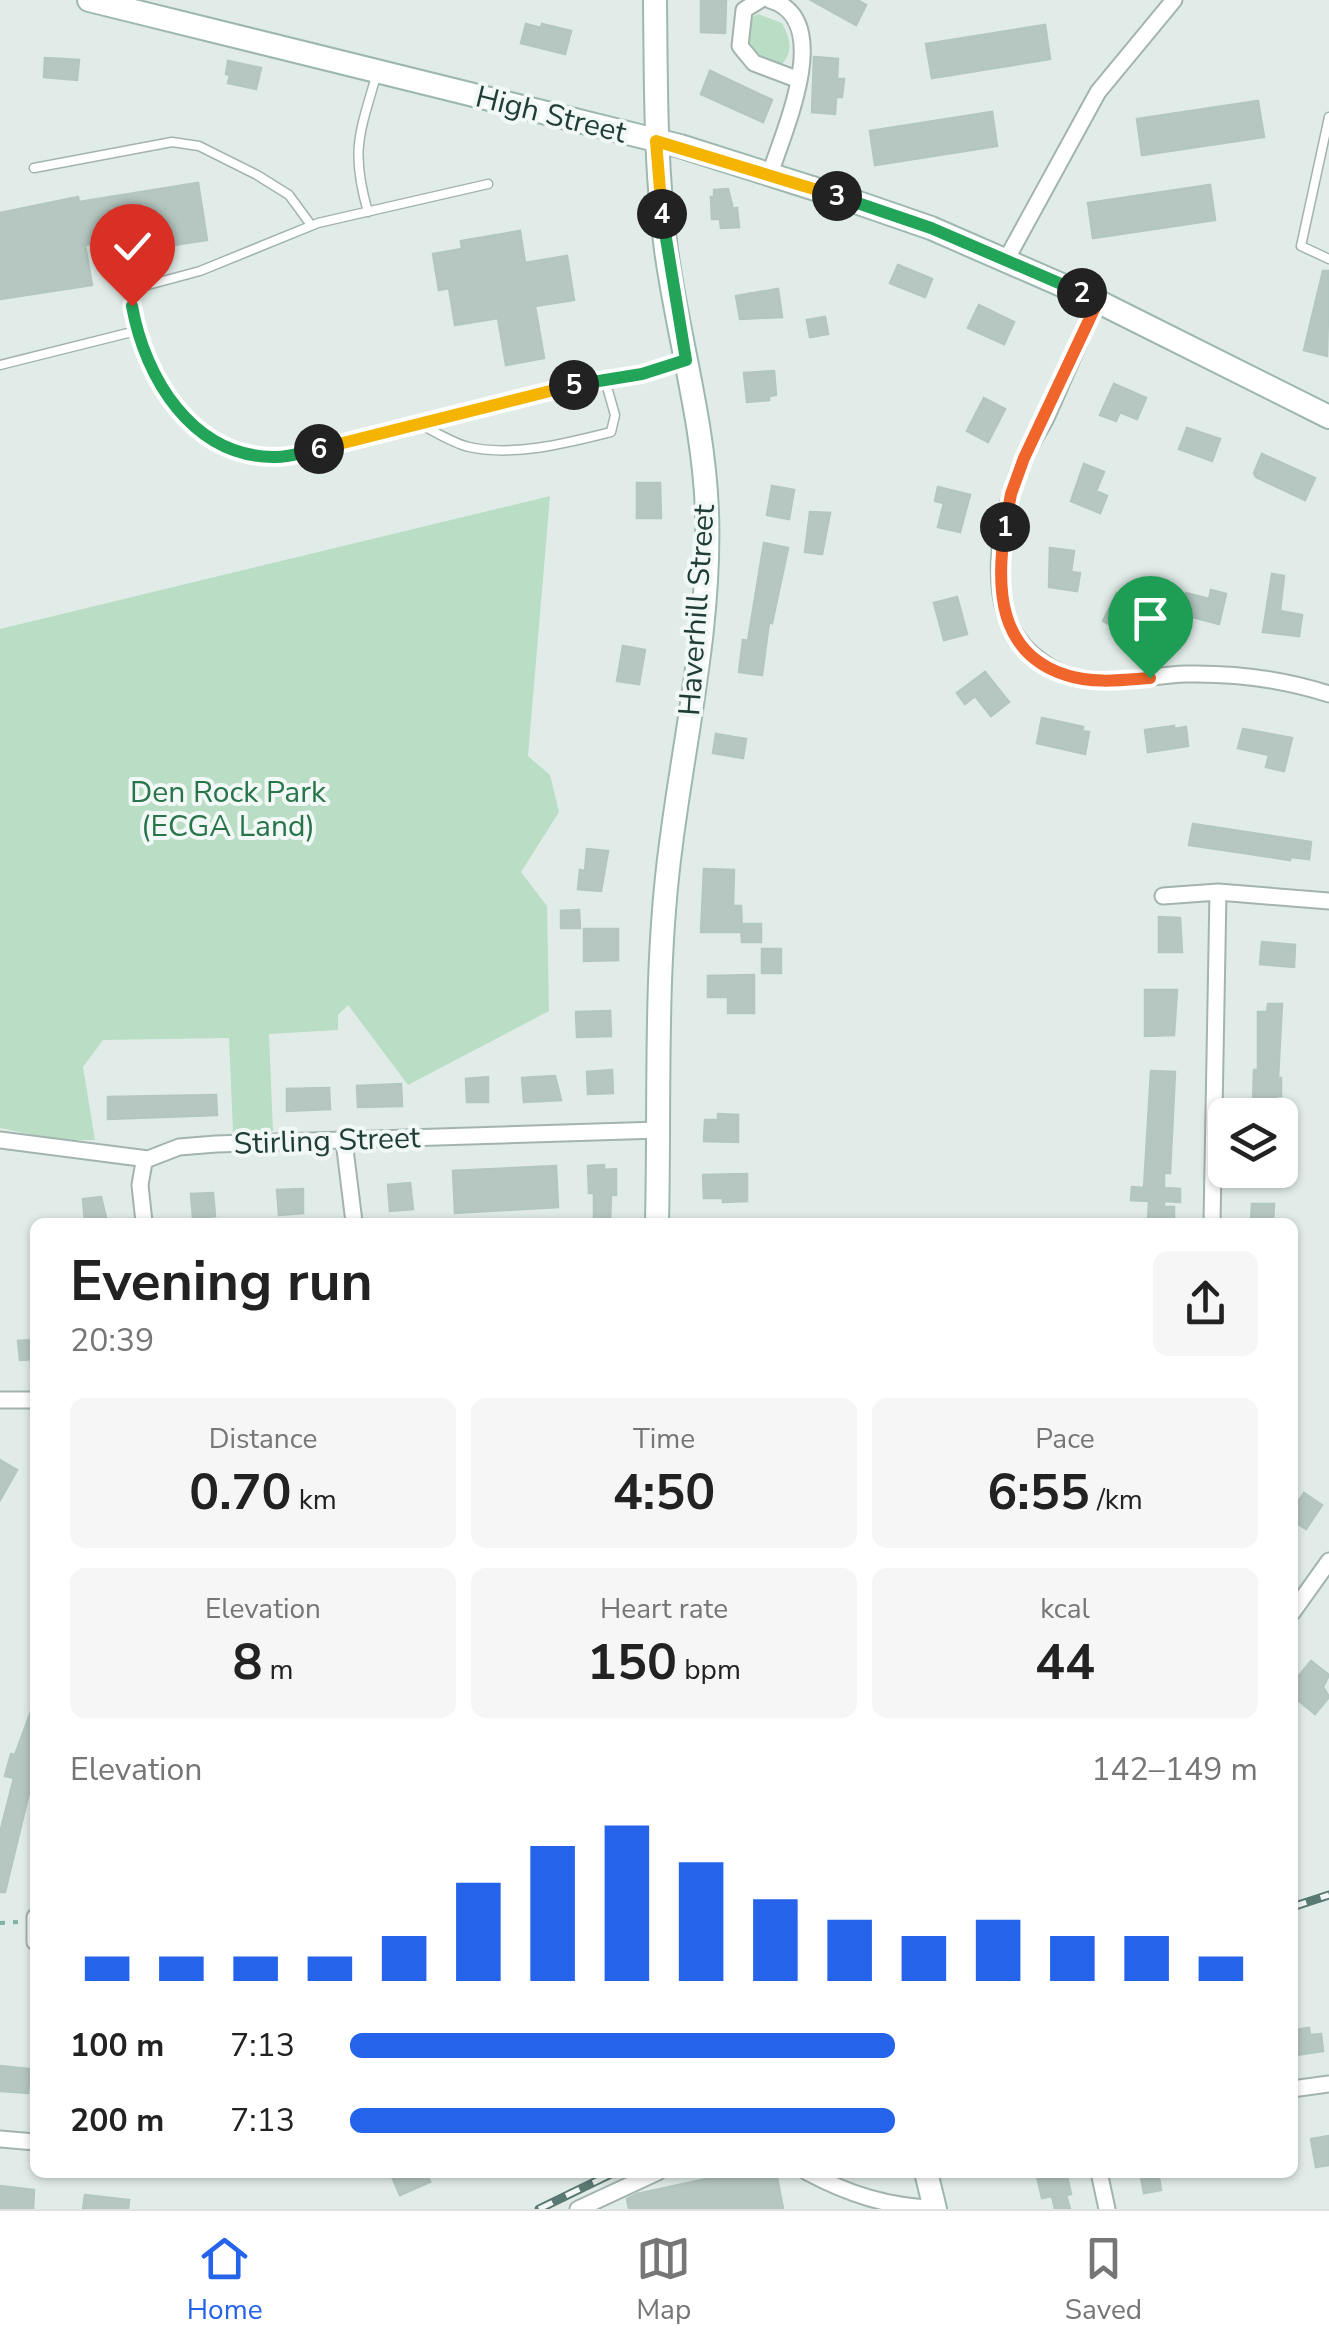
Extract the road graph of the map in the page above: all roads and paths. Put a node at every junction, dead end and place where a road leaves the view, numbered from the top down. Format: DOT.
graph roads {
  1 [pos="88,0"];
  2 [pos="655,0"];
  3 [pos="760,0"];
  4 [pos="770,0"];
  5 [pos="1174,0"];
  6 [pos="378,72"];
  7 [pos="800,80"];
  8 [pos="1329,117"];
  9 [pos="656,141"];
  10 [pos="34,168"];
  11 [pos="770,174"];
  12 [pos="488,184"];
  13 [pos="368,212"];
  14 [pos="311,225"];
  15 [pos="1329,258"];
  16 [pos="1006,260"];
  17 [pos="1098,301"];
  18 [pos="136,331"];
  19 [pos="686,360"];
  20 [pos="0,365"];
  21 [pos="605,380"];
  22 [pos="1329,416"];
  23 [pos="418,423"];
  24 [pos="1329,694"];
  25 [pos="1218,892"];
  26 [pos="1163,896"];
  27 [pos="1329,901"];
  28 [pos="658,1130"];
  29 [pos="0,1140"];
  30 [pos="344,1141"];
  31 [pos="148,1160"];
  32 [pos="144,1218"];
  33 [pos="354,1218"];
  34 [pos="657,1218"];
  35 [pos="1212,1218"];
  36 [pos="0,1400"];
  37 [pos="30,1400"];
  38 [pos="1329,1560"];
  39 [pos="1298,1604"];
  40 [pos="30,1919"];
  41 [pos="0,1922"];
  42 [pos="1329,2084"];
  43 [pos="1298,2089"];
  44 [pos="0,2139"];
  45 [pos="30,2142"];
  46 [pos="645,2178"];
  47 [pos="819,2178"];
  48 [pos="927,2178"];
  49 [pos="1100,2178"];
  50 [pos="578,2209"];
  51 [pos="935,2209"];
  52 [pos="1107,2209"];
  1 -- 6 [label="main road, High Street"];
  2 -- 9 [label="main road, Haverhill Street"];
  3 -- 7 [label="street"];
  4 -- 7 [label="street"];
  5 -- 16 [label="street"];
  6 -- 9 [label="main road, High Street"];
  6 -- 13 [label="lane"];
  7 -- 11 [label="street"];
  8 -- 15 [label="lane"];
  9 -- 11 [label="main road, High Street"];
  9 -- 19 [label="main road, Haverhill Street"];
  10 -- 14 [label="lane"];
  11 -- 16 [label="main road, High Street"];
  12 -- 13 [label="lane"];
  13 -- 14 [label="lane"];
  14 -- 18 [label="lane"];
  16 -- 17 [label="main road, High Street"];
  17 -- 22 [label="main road, High Street"];
  17 -- 24 [label="street"];
  18 -- 20 [label="lane"];
  18 -- 23 [label="lane"];
  19 -- 21 [label="lane"];
  19 -- 28 [label="main road, Haverhill Street"];
  21 -- 23 [label="lane"];
  21 -- 23 [label="lane"];
  25 -- 26 [label="street"];
  25 -- 27 [label="street"];
  25 -- 35 [label="street"];
  28 -- 30 [label="street, Stirling Street"];
  28 -- 34 [label="main road, Haverhill Street"];
  29 -- 31 [label="street, Stirling Street"];
  30 -- 31 [label="street, Stirling Street"];
  30 -- 33 [label="street"];
  31 -- 32 [label="street"];
  36 -- 37 [label="street"];
  38 -- 39 [label="street"];
  40 -- 41 [label="path"];
  42 -- 43 [label="street"];
  44 -- 45 [label="street"];
  46 -- 50 [label="street"];
  47 -- 51 [label="street"];
  48 -- 51 [label="main road"];
  49 -- 52 [label="street"];
}
